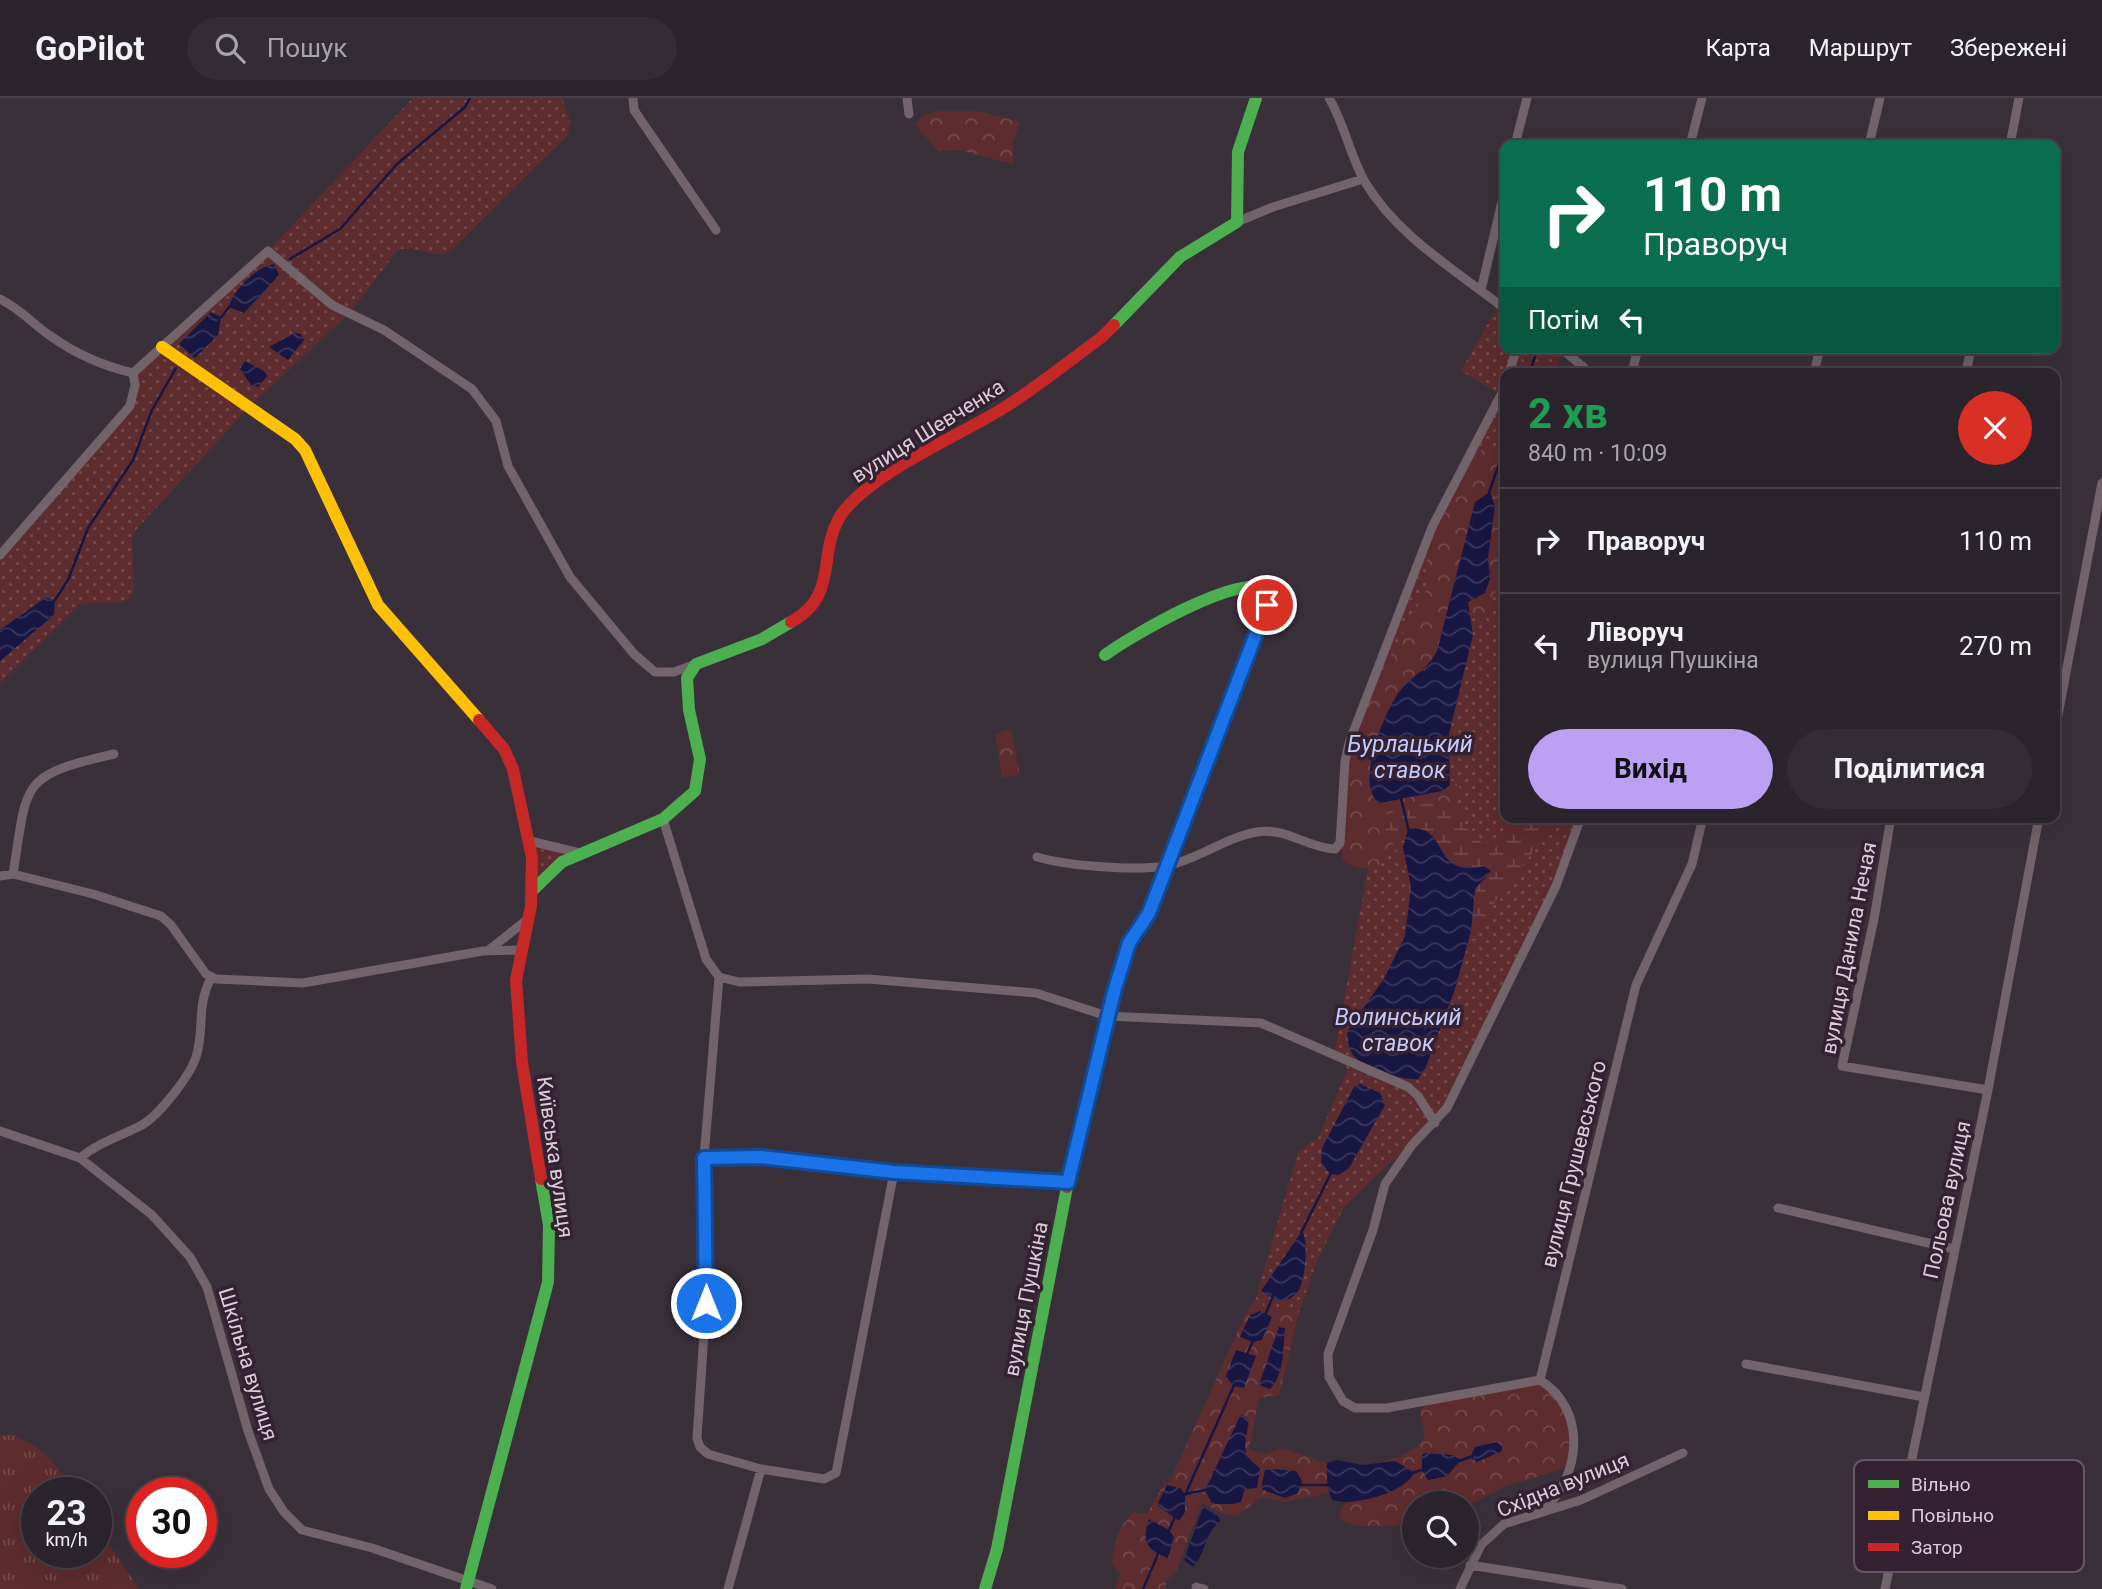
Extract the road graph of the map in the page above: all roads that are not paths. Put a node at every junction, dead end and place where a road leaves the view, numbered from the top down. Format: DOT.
graph roads {
  1 [pos="633,98"];
  2 [pos="907,98"];
  3 [pos="1256,98"];
  4 [pos="1329,98"];
  5 [pos="1338,98"];
  6 [pos="1527,98"];
  7 [pos="1702,98"];
  8 [pos="1880,98"];
  9 [pos="2019,98"];
  10 [pos="1335,109"];
  11 [pos="909,114"];
  12 [pos="1516,140"];
  13 [pos="1691,140"];
  14 [pos="1870,140"];
  15 [pos="2011,140"];
  16 [pos="1363,179"];
  17 [pos="1500,210"];
  18 [pos="1237,222"];
  19 [pos="716,230"];
  20 [pos="1481,290"];
  21 [pos="0,299"];
  22 [pos="1500,305"];
  23 [pos="162,347"];
  24 [pos="1568,354"];
  25 [pos="1584,368"];
  26 [pos="133,373"];
  27 [pos="1500,397"];
  28 [pos="2102,482"];
  29 [pos="0,555"];
  30 [pos="1105,655"];
  31 [pos="696,664"];
  32 [pos="2060,704"];
  33 [pos="114,754"];
  34 [pos="663,819"];
  35 [pos="1579,823"];
  36 [pos="1702,823"];
  37 [pos="1890,823"];
  38 [pos="2038,823"];
  39 [pos="530,841"];
  40 [pos="580,853"];
  41 [pos="1037,857"];
  42 [pos="1166,866"];
  43 [pos="13,874"];
  44 [pos="0,876"];
  45 [pos="533,890"];
  46 [pos="529,919"];
  47 [pos="489,950"];
  48 [pos="522,950"];
  49 [pos="719,977"];
  50 [pos="211,978"];
  51 [pos="1107,1016"];
  52 [pos="1988,1090"];
  53 [pos="1436,1123"];
  54 [pos="0,1132"];
  55 [pos="80,1158"];
  56 [pos="704,1158"];
  57 [pos="894,1172"];
  58 [pos="1068,1182"];
  59 [pos="1778,1208"];
  60 [pos="1954,1249"];
  61 [pos="1746,1364"];
  62 [pos="1540,1380"];
  63 [pos="1924,1397"];
  64 [pos="1683,1454"];
  65 [pos="1911,1460"];
  66 [pos="761,1469"];
  67 [pos="1543,1511"];
  68 [pos="1479,1552"];
  69 [pos="1479,1566"];
  70 [pos="1469,1568"];
  71 [pos="467,1585"];
  72 [pos="492,1589"];
  73 [pos="728,1589"];
  74 [pos="985,1589"];
  75 [pos="1460,1589"];
  76 [pos="1622,1589"];
  1 -- 19 [label="street"];
  2 -- 11 [label="street"];
  3 -- 18 [label="street"];
  4 -- 10 [label="street"];
  5 -- 10 [label="street"];
  6 -- 12 [label="street"];
  7 -- 13 [label="street"];
  8 -- 14 [label="street"];
  9 -- 15 [label="street"];
  10 -- 16 [label="street"];
  16 -- 18 [label="street"];
  16 -- 20 [label="street"];
  17 -- 20 [label="street"];
  18 -- 31 [label="street, вулиця Шевченка"];
  20 -- 22 [label="street"];
  21 -- 26 [label="street"];
  23 -- 26 [label="street"];
  23 -- 31 [label="street"];
  23 -- 39 [label="street, Київська вулиця"];
  24 -- 25 [label="street"];
  26 -- 29 [label="street"];
  27 -- 42 [label="street"];
  28 -- 32 [label="street"];
  30 -- 42 [label="street, вулиця Пушкіна"];
  31 -- 34 [label="street"];
  33 -- 43 [label="street"];
  34 -- 40 [label="street"];
  34 -- 49 [label="street"];
  35 -- 53 [label="street"];
  36 -- 62 [label="street, вулиця Грушевського"];
  37 -- 52 [label="street, вулиця Данила Нечая"];
  38 -- 52 [label="street, Польова вулиця"];
  39 -- 40 [label="street"];
  39 -- 45 [label="street, Київська вулиця"];
  40 -- 45 [label="street"];
  41 -- 42 [label="street"];
  42 -- 51 [label="street, вулиця Пушкіна"];
  43 -- 44 [label="street"];
  43 -- 50 [label="street"];
  45 -- 46 [label="street, Київська вулиця"];
  46 -- 47 [label="street"];
  46 -- 48 [label="street, Київська вулиця"];
  47 -- 48 [label="street"];
  47 -- 50 [label="street"];
  48 -- 71 [label="street, Київська вулиця"];
  49 -- 51 [label="street"];
  49 -- 56 [label="street"];
  50 -- 55 [label="street"];
  51 -- 53 [label="street"];
  51 -- 58 [label="street, вулиця Пушкіна"];
  52 -- 60 [label="street, Польова вулиця"];
  53 -- 62 [label="street"];
  54 -- 55 [label="street, Шкільна вулиця"];
  55 -- 71 [label="street, Шкільна вулиця"];
  56 -- 57 [label="street"];
  56 -- 66 [label="street"];
  57 -- 58 [label="street"];
  57 -- 66 [label="street"];
  58 -- 74 [label="street, вулиця Пушкіна"];
  59 -- 60 [label="street"];
  60 -- 63 [label="street, Польова вулиця"];
  61 -- 63 [label="street"];
  62 -- 67 [label="street"];
  63 -- 65 [label="street, Польова вулиця"];
  64 -- 67 [label="street, Східна вулиця"];
  66 -- 73 [label="street"];
  67 -- 68 [label="street, Східна вулиця"];
  69 -- 76 [label="street"];
  70 -- 75 [label="street, Східна вулиця"];
  71 -- 72 [label="street, Шкільна вулиця"];
}
